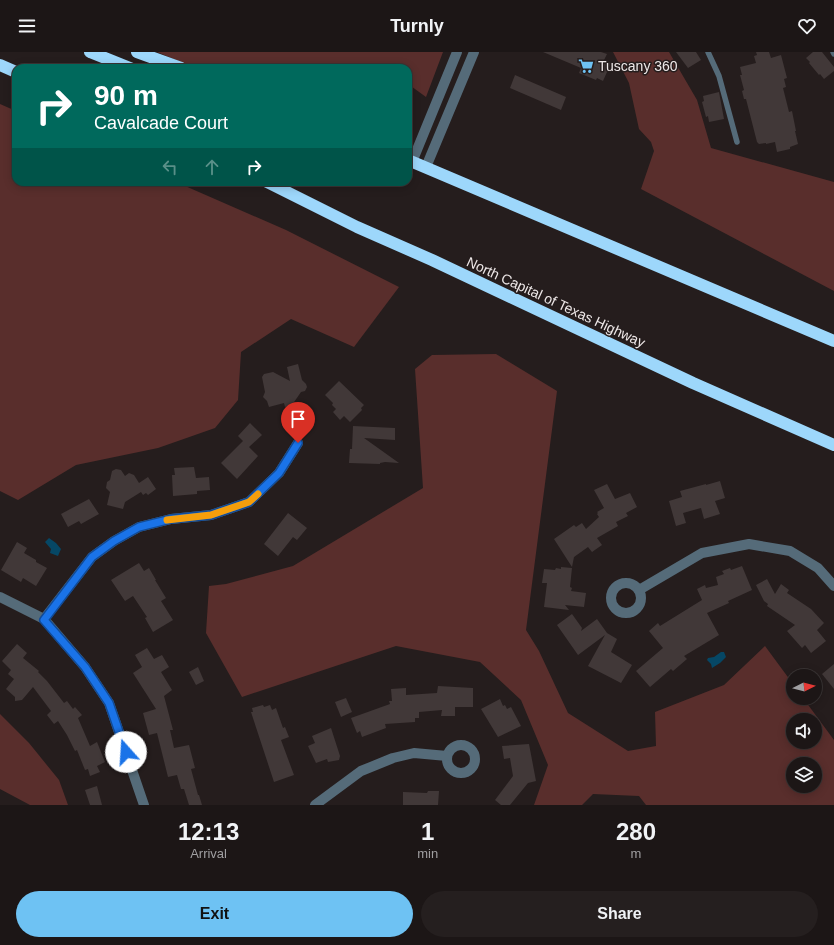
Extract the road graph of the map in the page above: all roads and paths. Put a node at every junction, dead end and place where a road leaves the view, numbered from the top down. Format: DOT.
graph roads {
  1 [pos="90,52"];
  2 [pos="137,52"];
  3 [pos="456,52"];
  4 [pos="474,52"];
  5 [pos="708,52"];
  6 [pos="120,64"];
  7 [pos="170,64"];
  8 [pos="0,65"];
  9 [pos="12,70"];
  10 [pos="737,142"];
  11 [pos="412,156"];
  12 [pos="412,162"];
  13 [pos="426,168"];
  14 [pos="275,186"];
  15 [pos="834,341"];
  16 [pos="298,443"];
  17 [pos="834,445"];
  18 [pos="834,586"];
  19 [pos="639,590"];
  20 [pos="0,597"];
  21 [pos="44,620"];
  22 [pos="447,756"];
  23 [pos="144,805"];
  24 [pos="315,805"];
  1 -- 6 [label="highway"];
  2 -- 7 [label="highway"];
  3 -- 11 [label="street"];
  4 -- 13 [label="street"];
  5 -- 10 [label="lane"];
  8 -- 9 [label="highway"];
  12 -- 13 [label="highway"];
  13 -- 15 [label="highway"];
  14 -- 17 [label="highway, North Capital of Texas Highway"];
  16 -- 21 [label="street"];
  18 -- 19 [label="street"];
  20 -- 21 [label="street"];
  21 -- 23 [label="street"];
  22 -- 24 [label="street"];
}
